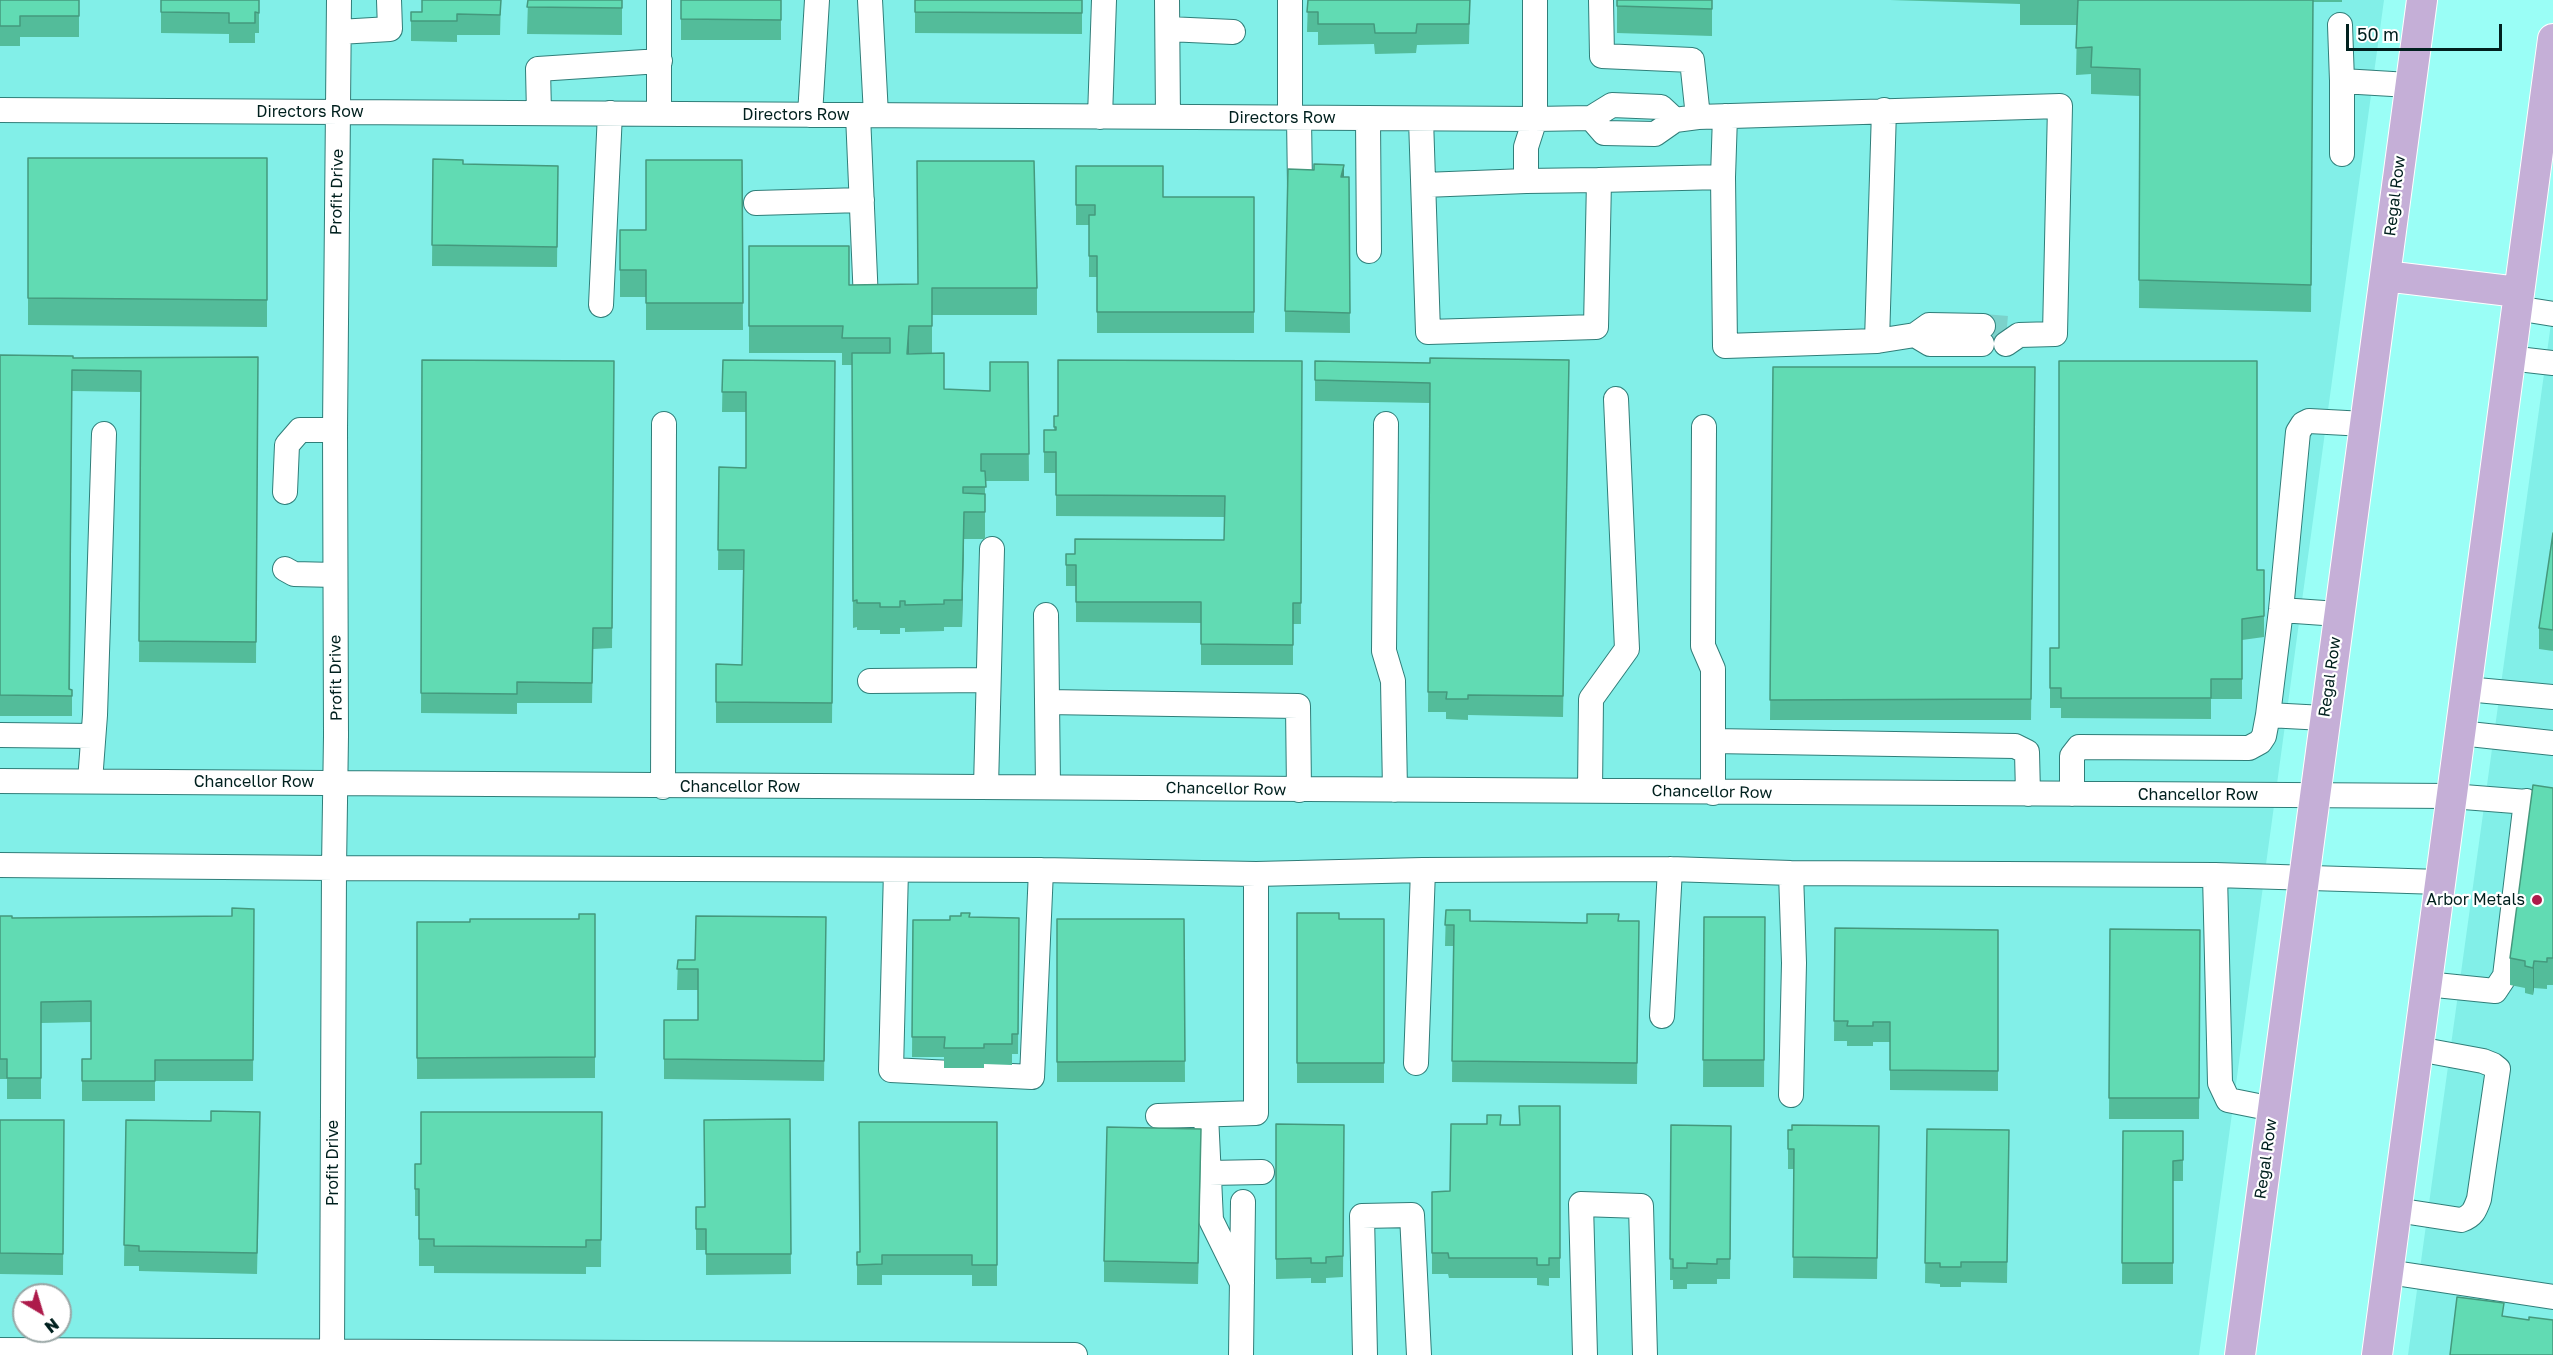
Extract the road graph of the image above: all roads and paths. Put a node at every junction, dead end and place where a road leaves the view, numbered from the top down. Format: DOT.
graph roads {
  1 [pos="339,0"];
  2 [pos="389,0"];
  3 [pos="660,0"];
  4 [pos="817,0"];
  5 [pos="870,0"];
  6 [pos="1104,0"];
  7 [pos="1167,0"];
  8 [pos="1290,0"];
  9 [pos="1535,0"];
  10 [pos="1601,0"];
  11 [pos="2422,0"];
  12 [pos="2340,25"];
  13 [pos="1168,29"];
  14 [pos="339,32"];
  15 [pos="1233,32"];
  16 [pos="2553,39"];
  17 [pos="660,61"];
  18 [pos="2342,81"];
  19 [pos="2409,85"];
  20 [pos="0,110"];
  21 [pos="1884,110"];
  22 [pos="338,111"];
  23 [pos="539,113"];
  24 [pos="610,113"];
  25 [pos="659,114"];
  26 [pos="810,115"];
  27 [pos="867,115"];
  28 [pos="1725,116"];
  29 [pos="1100,117"];
  30 [pos="1168,117"];
  31 [pos="1295,118"];
  32 [pos="1368,118"];
  33 [pos="1421,119"];
  34 [pos="1535,119"];
  35 [pos="1686,119"];
  36 [pos="2342,154"];
  37 [pos="1723,177"];
  38 [pos="1599,180"];
  39 [pos="1526,181"];
  40 [pos="1424,185"];
  41 [pos="1300,186"];
  42 [pos="862,200"];
  43 [pos="756,203"];
  44 [pos="1369,251"];
  45 [pos="2385,276"];
  46 [pos="2517,300"];
  47 [pos="866,301"];
  48 [pos="601,305"];
  49 [pos="2553,314"];
  50 [pos="1983,335"];
  51 [pos="2011,336"];
  52 [pos="1877,341"];
  53 [pos="2509,358"];
  54 [pos="2553,363"];
  55 [pos="1616,399"];
  56 [pos="664,424"];
  57 [pos="1386,424"];
  58 [pos="2364,424"];
  59 [pos="1704,427"];
  60 [pos="335,430"];
  61 [pos="104,434"];
  62 [pos="285,492"];
  63 [pos="992,549"];
  64 [pos="285,569"];
  65 [pos="335,574"];
  66 [pos="2281,610"];
  67 [pos="2338,614"];
  68 [pos="1046,615"];
  69 [pos="988,680"];
  70 [pos="870,681"];
  71 [pos="2466,689"];
  72 [pos="2553,697"];
  73 [pos="1047,702"];
  74 [pos="2268,715"];
  75 [pos="2324,718"];
  76 [pos="2460,733"];
  77 [pos="0,735"];
  78 [pos="93,736"];
  79 [pos="1713,741"];
  80 [pos="2553,743"];
  81 [pos="0,781"];
  82 [pos="90,781"];
  83 [pos="336,782"];
  84 [pos="663,787"];
  85 [pos="986,787"];
  86 [pos="1048,787"];
  87 [pos="1299,790"];
  88 [pos="1395,790"];
  89 [pos="1590,790"];
  90 [pos="1713,793"];
  91 [pos="2028,794"];
  92 [pos="2072,794"];
  93 [pos="2313,795"];
  94 [pos="2451,796"];
  95 [pos="2526,801"];
  96 [pos="2553,804"];
  97 [pos="0,864"];
  98 [pos="334,868"];
  99 [pos="1670,869"];
  100 [pos="896,870"];
  101 [pos="1041,870"];
  102 [pos="1423,870"];
  103 [pos="1791,873"];
  104 [pos="1256,874"];
  105 [pos="2215,875"];
  106 [pos="2304,879"];
  107 [pos="2440,882"];
  108 [pos="2426,984"];
  109 [pos="1662,1016"];
  110 [pos="2418,1048"];
  111 [pos="1416,1063"];
  112 [pos="1791,1095"];
  113 [pos="2273,1109"];
  114 [pos="1206,1115"];
  115 [pos="1158,1116"];
  116 [pos="1262,1172"];
  117 [pos="1209,1173"];
  118 [pos="1243,1202"];
  119 [pos="2396,1210"];
  120 [pos="2388,1272"];
  121 [pos="1242,1283"];
  122 [pos="2553,1297"];
  123 [pos="0,1350"];
  124 [pos="332,1354"];
  125 [pos="836,1355"];
  126 [pos="1075,1355"];
  127 [pos="1241,1355"];
  128 [pos="1365,1355"];
  129 [pos="1419,1355"];
  130 [pos="1585,1355"];
  131 [pos="1645,1355"];
  132 [pos="2240,1355"];
  133 [pos="2377,1355"];
  1 -- 14 [label="street, Profit Drive"];
  2 -- 14 [label="street"];
  3 -- 17 [label="street"];
  4 -- 26 [label="street"];
  5 -- 27 [label="street"];
  6 -- 29 [label="street"];
  7 -- 13 [label="street"];
  8 -- 31 [label="street"];
  9 -- 34 [label="street"];
  10 -- 35 [label="street"];
  11 -- 19 [label="main road, Regal Row"];
  12 -- 18 [label="street"];
  13 -- 15 [label="street"];
  13 -- 30 [label="street"];
  14 -- 22 [label="street, Profit Drive"];
  16 -- 46 [label="main road"];
  17 -- 23 [label="street"];
  17 -- 25 [label="street"];
  18 -- 19 [label="street"];
  18 -- 36 [label="street"];
  19 -- 45 [label="main road, Regal Row"];
  20 -- 22 [label="street, Directors Row"];
  21 -- 28 [label="street"];
  21 -- 51 [label="street"];
  21 -- 52 [label="street"];
  22 -- 23 [label="street, Directors Row"];
  22 -- 60 [label="street, Profit Drive"];
  23 -- 24 [label="street, Directors Row"];
  24 -- 25 [label="street, Directors Row"];
  24 -- 48 [label="street"];
  25 -- 26 [label="street, Directors Row"];
  26 -- 27 [label="street, Directors Row"];
  27 -- 29 [label="street, Directors Row"];
  27 -- 42 [label="street"];
  28 -- 35 [label="street"];
  28 -- 37 [label="street"];
  29 -- 30 [label="street, Directors Row"];
  30 -- 31 [label="street, Directors Row"];
  31 -- 32 [label="street, Directors Row"];
  31 -- 41 [label="street"];
  32 -- 33 [label="street, Directors Row"];
  32 -- 44 [label="street"];
  33 -- 34 [label="street, Directors Row"];
  33 -- 40 [label="street"];
  34 -- 35 [label="street, Directors Row"];
  34 -- 39 [label="street"];
  37 -- 38 [label="street"];
  37 -- 52 [label="street"];
  38 -- 39 [label="street"];
  38 -- 40 [label="street"];
  39 -- 40 [label="street"];
  42 -- 43 [label="street"];
  42 -- 47 [label="street"];
  45 -- 46 [label="main road"];
  45 -- 58 [label="main road, Regal Row"];
  46 -- 49 [label="street"];
  46 -- 53 [label="main road"];
  50 -- 52 [label="street"];
  53 -- 54 [label="street"];
  53 -- 71 [label="main road"];
  55 -- 89 [label="street"];
  56 -- 84 [label="street"];
  57 -- 88 [label="street"];
  58 -- 66 [label="street"];
  58 -- 67 [label="main road, Regal Row"];
  59 -- 79 [label="street"];
  60 -- 62 [label="street"];
  60 -- 65 [label="street, Profit Drive"];
  61 -- 78 [label="street"];
  63 -- 69 [label="street"];
  64 -- 65 [label="street"];
  65 -- 83 [label="street, Profit Drive"];
  66 -- 67 [label="street"];
  66 -- 74 [label="street"];
  67 -- 75 [label="main road, Regal Row"];
  68 -- 73 [label="street"];
  69 -- 70 [label="street"];
  69 -- 85 [label="street"];
  71 -- 72 [label="street"];
  71 -- 76 [label="main road"];
  73 -- 86 [label="street"];
  73 -- 87 [label="street"];
  74 -- 75 [label="street"];
  74 -- 92 [label="street"];
  75 -- 93 [label="main road, Regal Row"];
  76 -- 80 [label="street"];
  76 -- 94 [label="main road"];
  77 -- 78 [label="street"];
  78 -- 82 [label="street"];
  79 -- 90 [label="street"];
  79 -- 91 [label="street"];
  81 -- 82 [label="street, Chancellor Row"];
  82 -- 83 [label="street, Chancellor Row"];
  83 -- 84 [label="street, Chancellor Row"];
  83 -- 98 [label="street, Profit Drive"];
  84 -- 85 [label="street, Chancellor Row"];
  85 -- 86 [label="street, Chancellor Row"];
  86 -- 87 [label="street, Chancellor Row"];
  87 -- 88 [label="street, Chancellor Row"];
  88 -- 89 [label="street, Chancellor Row"];
  89 -- 90 [label="street, Chancellor Row"];
  90 -- 91 [label="street, Chancellor Row"];
  91 -- 92 [label="street, Chancellor Row"];
  92 -- 93 [label="street, Chancellor Row"];
  93 -- 94 [label="street, Chancellor Row"];
  93 -- 106 [label="main road, Regal Row"];
  94 -- 95 [label="street, Chancellor Row"];
  94 -- 107 [label="main road"];
  95 -- 96 [label="street, Chancellor Row"];
  95 -- 108 [label="street"];
  97 -- 98 [label="street"];
  98 -- 100 [label="street"];
  98 -- 124 [label="street, Profit Drive"];
  99 -- 102 [label="street"];
  99 -- 103 [label="street"];
  99 -- 109 [label="street"];
  100 -- 101 [label="street"];
  100 -- 101 [label="street"];
  101 -- 104 [label="street"];
  102 -- 104 [label="street"];
  102 -- 111 [label="street"];
  103 -- 105 [label="street"];
  103 -- 112 [label="street"];
  104 -- 114 [label="street"];
  105 -- 106 [label="street"];
  105 -- 113 [label="street"];
  106 -- 107 [label="street"];
  106 -- 113 [label="main road, Regal Row"];
  107 -- 108 [label="main road"];
  108 -- 110 [label="main road"];
  110 -- 119 [label="main road"];
  110 -- 119 [label="street"];
  113 -- 132 [label="main road, Regal Row"];
  114 -- 115 [label="street"];
  114 -- 117 [label="street"];
  116 -- 117 [label="street"];
  117 -- 121 [label="street"];
  118 -- 121 [label="street"];
  119 -- 120 [label="main road"];
  120 -- 122 [label="street"];
  120 -- 133 [label="main road"];
  121 -- 127 [label="street"];
  123 -- 124 [label="street"];
  124 -- 125 [label="street"];
  125 -- 126 [label="street"];
  128 -- 129 [label="street"];
  130 -- 131 [label="street"];
}
